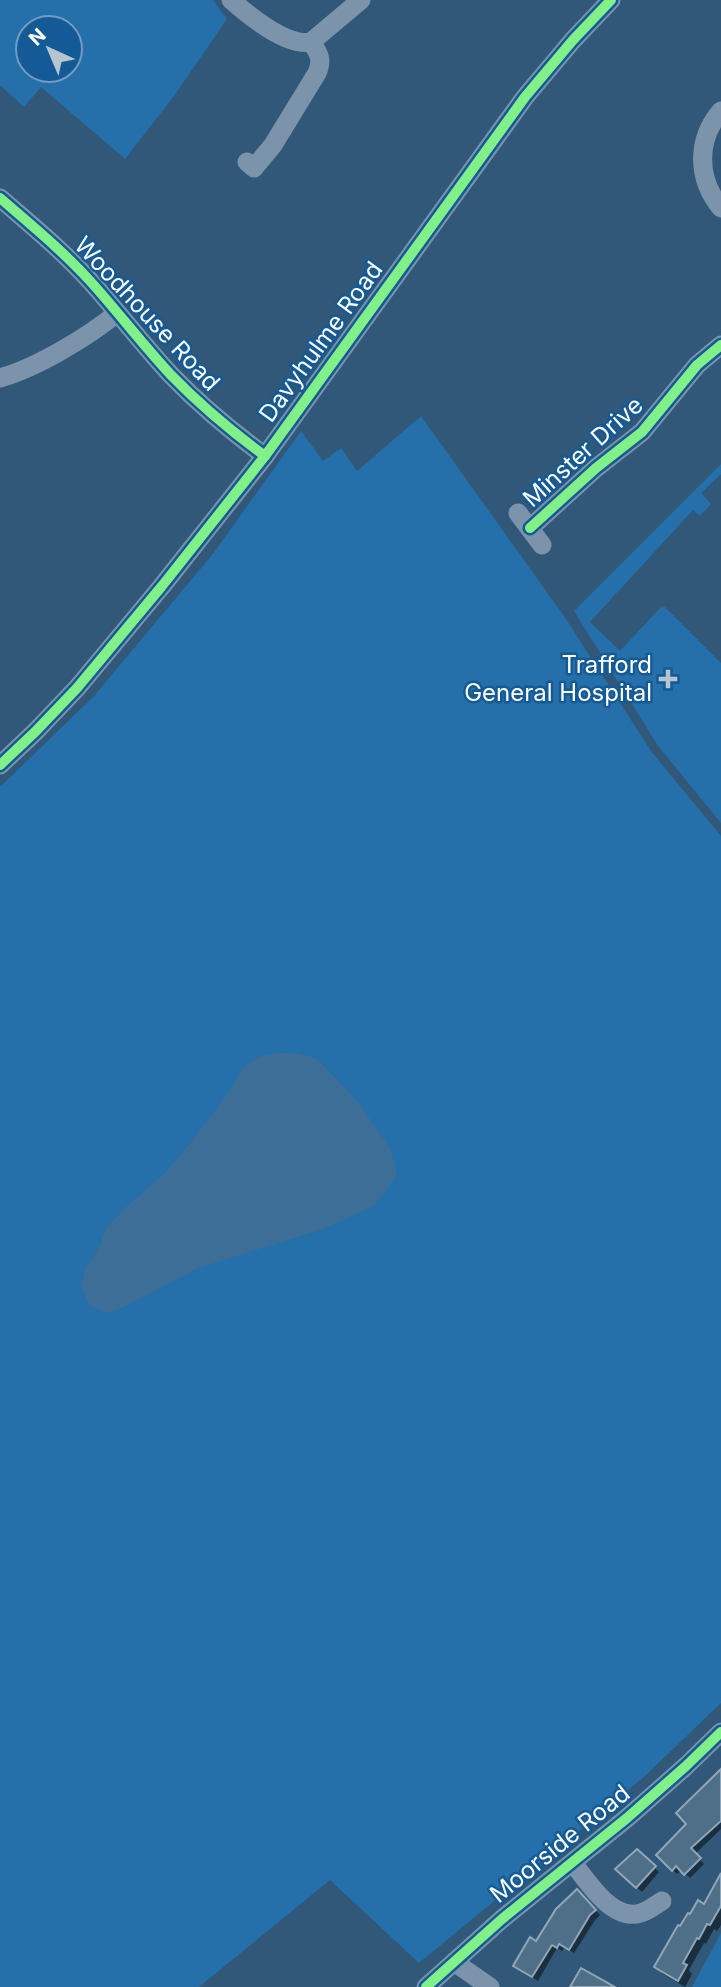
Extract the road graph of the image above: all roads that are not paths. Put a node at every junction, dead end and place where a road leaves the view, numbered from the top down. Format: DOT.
graph roads {
  1 [pos="231,0"];
  2 [pos="361,0"];
  3 [pos="611,0"];
  4 [pos="311,42"];
  5 [pos="721,111"];
  6 [pos="247,162"];
  7 [pos="0,198"];
  8 [pos="721,208"];
  9 [pos="117,313"];
  10 [pos="721,345"];
  11 [pos="0,378"];
  12 [pos="265,456"];
  13 [pos="542,545"];
  14 [pos="0,765"];
  15 [pos="721,1732"];
  16 [pos="573,1863"];
  17 [pos="662,1901"];
  18 [pos="454,1962"];
  19 [pos="426,1987"];
  20 [pos="490,1987"];
  1 -- 4 [label="street"];
  2 -- 4 [label="street"];
  3 -- 12 [label="street, Davyhulme Road"];
  4 -- 6 [label="street"];
  5 -- 8 [label="street"];
  7 -- 9 [label="street, Woodhouse Road"];
  9 -- 11 [label="street"];
  9 -- 12 [label="street, Woodhouse Road"];
  10 -- 13 [label="street, Minster Drive"];
  12 -- 14 [label="street, Davyhulme Road"];
  15 -- 16 [label="street, Moorside Road"];
  16 -- 17 [label="street"];
  16 -- 18 [label="street, Moorside Road"];
  18 -- 19 [label="street, Moorside Road"];
  18 -- 20 [label="street"];
}
